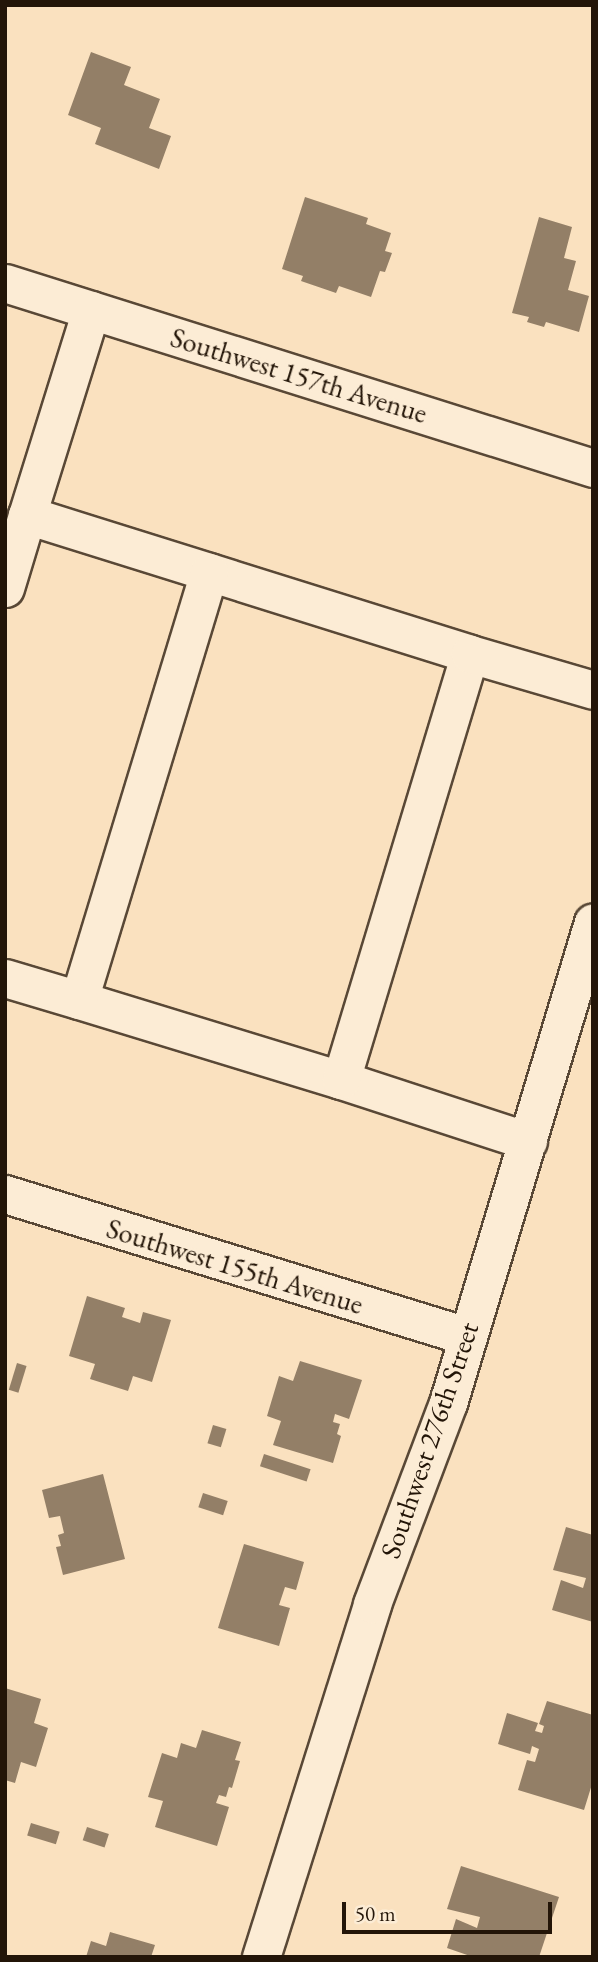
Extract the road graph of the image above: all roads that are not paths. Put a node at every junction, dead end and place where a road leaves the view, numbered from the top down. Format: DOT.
graph roads {
  1 [pos="5,283"];
  2 [pos="91,310"];
  3 [pos="593,468"];
  4 [pos="27,515"];
  5 [pos="209,572"];
  6 [pos="5,588"];
  7 [pos="470,654"];
  8 [pos="593,690"];
  9 [pos="593,922"];
  10 [pos="5,978"];
  11 [pos="79,1000"];
  12 [pos="341,1080"];
  13 [pos="528,1141"];
  14 [pos="5,1194"];
  15 [pos="466,1336"];
  16 [pos="261,1957"];
  1 -- 2 [label="street, Southwest 157th Avenue"];
  2 -- 3 [label="street, Southwest 157th Avenue"];
  2 -- 4 [label="street"];
  4 -- 5 [label="street"];
  4 -- 6 [label="street"];
  5 -- 7 [label="street"];
  5 -- 11 [label="street"];
  7 -- 8 [label="street"];
  7 -- 12 [label="street"];
  9 -- 13 [label="street, Southwest 276th Street"];
  10 -- 11 [label="street"];
  11 -- 12 [label="street"];
  12 -- 13 [label="street"];
  13 -- 15 [label="street, Southwest 276th Street"];
  14 -- 15 [label="street, Southwest 155th Avenue"];
  15 -- 16 [label="street, Southwest 276th Street"];
}
